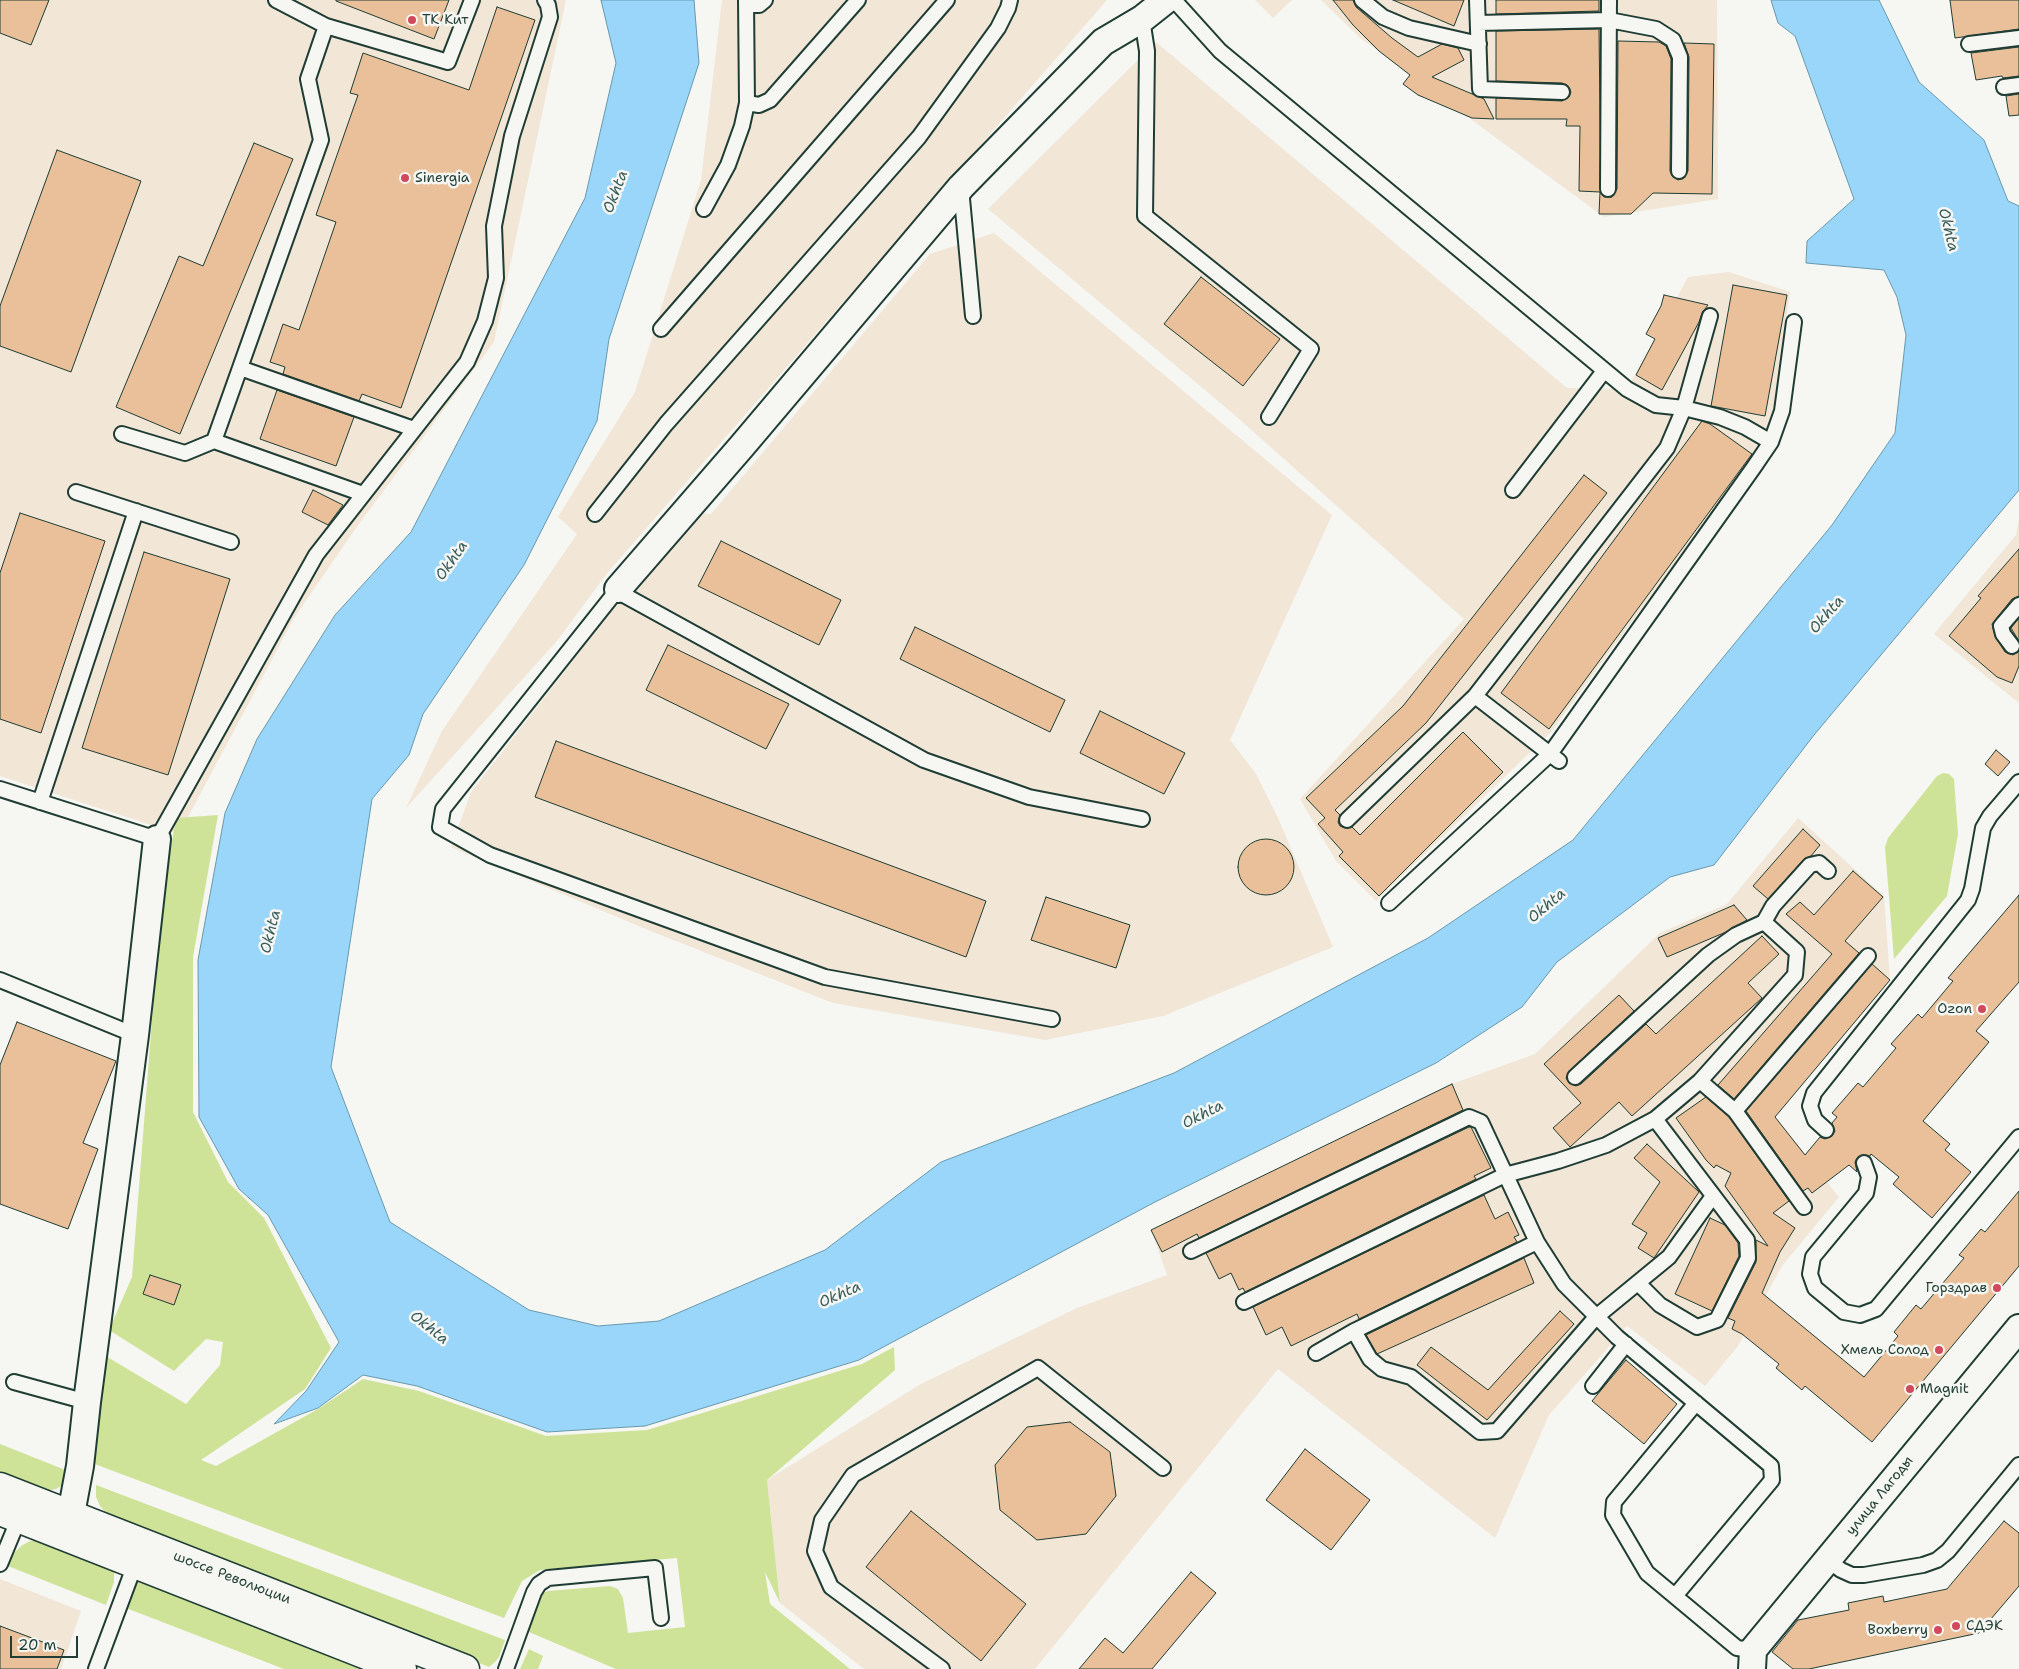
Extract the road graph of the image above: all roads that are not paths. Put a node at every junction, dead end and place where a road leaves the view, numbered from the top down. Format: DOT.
graph roads {
  1 [pos="276,0"];
  2 [pos="472,0"];
  3 [pos="545,0"];
  4 [pos="765,0"];
  5 [pos="858,0"];
  6 [pos="947,0"];
  7 [pos="1010,0"];
  8 [pos="1166,0"];
  9 [pos="1174,0"];
  10 [pos="1362,0"];
  11 [pos="1477,0"];
  12 [pos="1609,0"];
  13 [pos="747,3"];
  14 [pos="1142,19"];
  15 [pos="1610,20"];
  16 [pos="1478,23"];
  17 [pos="326,26"];
  18 [pos="2019,38"];
  19 [pos="1479,44"];
  20 [pos="1969,44"];
  21 [pos="2019,85"];
  22 [pos="2004,87"];
  23 [pos="1562,92"];
  24 [pos="747,103"];
  25 [pos="1679,171"];
  26 [pos="961,187"];
  27 [pos="1608,189"];
  28 [pos="704,209"];
  29 [pos="973,316"];
  30 [pos="1710,316"];
  31 [pos="1794,322"];
  32 [pos="661,329"];
  33 [pos="240,368"];
  34 [pos="1604,371"];
  35 [pos="1684,408"];
  36 [pos="1269,417"];
  37 [pos="414,429"];
  38 [pos="122,434"];
  39 [pos="214,441"];
  40 [pos="1771,442"];
  41 [pos="1513,490"];
  42 [pos="76,492"];
  43 [pos="363,494"];
  44 [pos="136,511"];
  45 [pos="595,514"];
  46 [pos="231,542"];
  47 [pos="618,589"];
  48 [pos="2019,605"];
  49 [pos="2012,646"];
  50 [pos="1475,696"];
  51 [pos="1555,758"];
  52 [pos="2019,782"];
  53 [pos="0,789"];
  54 [pos="40,802"];
  55 [pos="1142,819"];
  56 [pos="1347,820"];
  57 [pos="157,839"];
  58 [pos="1828,871"];
  59 [pos="1390,903"];
  60 [pos="1764,922"];
  61 [pos="1868,956"];
  62 [pos="0,980"];
  63 [pos="1052,1019"];
  64 [pos="135,1035"];
  65 [pos="1575,1077"];
  66 [pos="1700,1081"];
  67 [pos="1735,1111"];
  68 [pos="1655,1119"];
  69 [pos="1826,1130"];
  70 [pos="2019,1137"];
  71 [pos="1864,1163"];
  72 [pos="1505,1175"];
  73 [pos="1713,1196"];
  74 [pos="1804,1207"];
  75 [pos="1537,1242"];
  76 [pos="1191,1252"];
  77 [pos="1638,1283"];
  78 [pos="1244,1302"];
  79 [pos="1596,1317"];
  80 [pos="2019,1328"];
  81 [pos="1354,1331"];
  82 [pos="1626,1344"];
  83 [pos="1316,1353"];
  84 [pos="14,1382"];
  85 [pos="1593,1386"];
  86 [pos="87,1402"];
  87 [pos="1696,1403"];
  88 [pos="2019,1465"];
  89 [pos="1163,1468"];
  90 [pos="6,1502"];
  91 [pos="68,1525"];
  92 [pos="139,1553"];
  93 [pos="1828,1560"];
  94 [pos="0,1564"];
  95 [pos="1675,1596"];
  96 [pos="661,1618"];
  97 [pos="1752,1660"];
  98 [pos="96,1669"];
  99 [pos="402,1669"];
  100 [pos="465,1669"];
  101 [pos="506,1669"];
  102 [pos="942,1669"];
  1 -- 17 [label="lane"];
  2 -- 17 [label="lane"];
  3 -- 37 [label="lane"];
  4 -- 13 [label="lane"];
  5 -- 24 [label="lane"];
  6 -- 32 [label="lane"];
  7 -- 45 [label="lane"];
  8 -- 14 [label="street"];
  9 -- 34 [label="lane"];
  10 -- 19 [label="lane"];
  11 -- 16 [label="lane"];
  12 -- 15 [label="lane"];
  13 -- 24 [label="lane"];
  14 -- 26 [label="street"];
  14 -- 36 [label="lane"];
  15 -- 16 [label="lane"];
  15 -- 25 [label="lane"];
  15 -- 27 [label="lane"];
  16 -- 19 [label="lane"];
  17 -- 33 [label="lane"];
  18 -- 20 [label="lane"];
  19 -- 23 [label="lane"];
  21 -- 22 [label="lane"];
  24 -- 28 [label="lane"];
  26 -- 29 [label="lane"];
  26 -- 47 [label="street"];
  30 -- 35 [label="lane"];
  31 -- 40 [label="lane"];
  33 -- 37 [label="lane"];
  33 -- 39 [label="lane"];
  34 -- 35 [label="lane"];
  34 -- 41 [label="lane"];
  35 -- 40 [label="lane"];
  35 -- 50 [label="lane"];
  37 -- 43 [label="lane"];
  38 -- 39 [label="lane"];
  39 -- 43 [label="lane"];
  40 -- 51 [label="lane"];
  42 -- 44 [label="lane"];
  43 -- 57 [label="lane"];
  44 -- 46 [label="lane"];
  44 -- 54 [label="lane"];
  47 -- 55 [label="lane"];
  47 -- 63 [label="lane"];
  48 -- 49 [label="lane"];
  50 -- 51 [label="lane"];
  50 -- 56 [label="lane"];
  51 -- 59 [label="lane"];
  52 -- 69 [label="lane"];
  53 -- 54 [label="lane"];
  54 -- 57 [label="lane"];
  57 -- 64 [label="street"];
  58 -- 60 [label="lane"];
  60 -- 65 [label="lane"];
  60 -- 66 [label="lane"];
  61 -- 67 [label="lane"];
  62 -- 64 [label="lane"];
  64 -- 86 [label="street"];
  66 -- 67 [label="lane"];
  66 -- 68 [label="lane"];
  67 -- 74 [label="lane"];
  68 -- 72 [label="lane"];
  68 -- 73 [label="lane"];
  70 -- 71 [label="lane"];
  72 -- 75 [label="lane"];
  72 -- 76 [label="lane"];
  72 -- 78 [label="lane"];
  73 -- 77 [label="lane"];
  73 -- 77 [label="lane"];
  75 -- 79 [label="lane"];
  75 -- 81 [label="lane"];
  77 -- 79 [label="lane"];
  79 -- 81 [label="lane"];
  79 -- 82 [label="lane"];
  80 -- 93 [label="street, улица Лагоды"];
  81 -- 83 [label="lane"];
  82 -- 85 [label="lane"];
  82 -- 87 [label="lane"];
  84 -- 86 [label="lane"];
  86 -- 91 [label="street"];
  87 -- 95 [label="lane"];
  87 -- 95 [label="lane"];
  88 -- 93 [label="lane"];
  89 -- 102 [label="lane"];
  90 -- 91 [label="main road, шоссе Революции"];
  90 -- 94 [label="lane"];
  91 -- 92 [label="main road, шоссе Революции"];
  92 -- 98 [label="lane"];
  92 -- 99 [label="main road, шоссе Революции"];
  92 -- 100 [label="main road, шоссе Революции"];
  93 -- 97 [label="street, улица Лагоды"];
  95 -- 97 [label="lane"];
  96 -- 101 [label="lane"];
}
